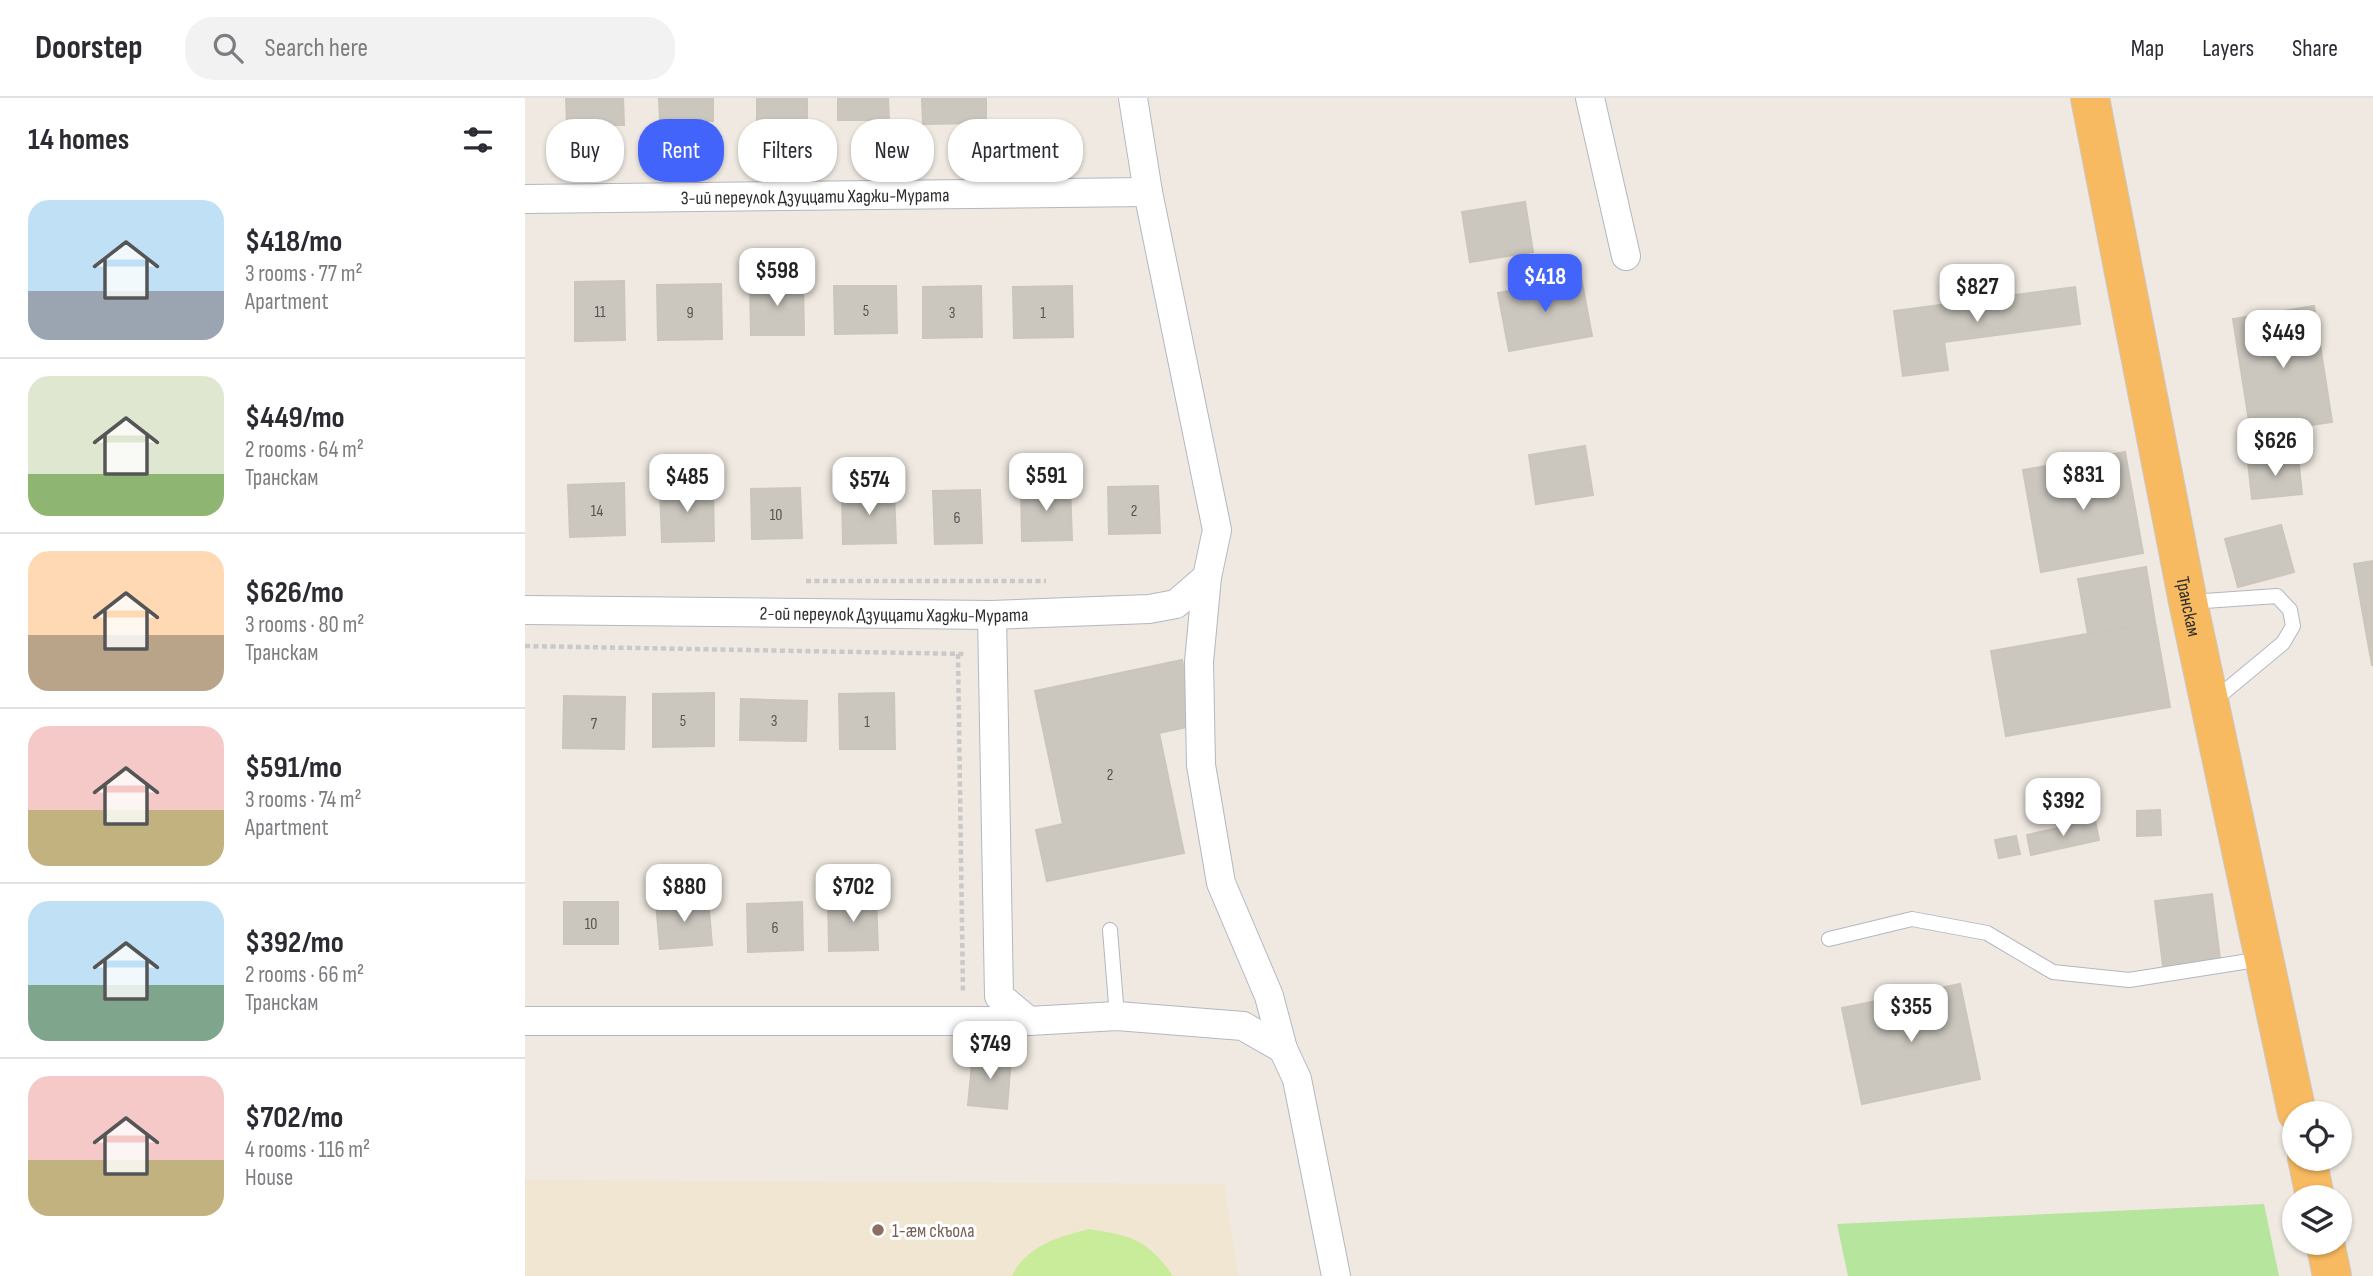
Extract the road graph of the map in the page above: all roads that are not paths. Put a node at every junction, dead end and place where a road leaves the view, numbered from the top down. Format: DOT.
graph roads {
  1 [pos="1133,98"];
  2 [pos="1590,98"];
  3 [pos="2090,98"];
  4 [pos="1148,192"];
  5 [pos="525,199"];
  6 [pos="1626,256"];
  7 [pos="1207,577"];
  8 [pos="2188,602"];
  9 [pos="525,610"];
  10 [pos="992,615"];
  11 [pos="2210,704"];
  12 [pos="1110,930"];
  13 [pos="1829,939"];
  14 [pos="2263,958"];
  15 [pos="1117,1016"];
  16 [pos="525,1021"];
  17 [pos="1029,1021"];
  18 [pos="1283,1049"];
  19 [pos="2294,1101"];
  20 [pos="2328,1255"];
  21 [pos="1336,1276"];
  22 [pos="2332,1276"];
  1 -- 4 [label="street"];
  2 -- 6 [label="street"];
  3 -- 8 [label="highway, Транскам"];
  4 -- 5 [label="street, 3-ий переулок Дзуццати Хаджи-Мурата"];
  4 -- 7 [label="street"];
  7 -- 10 [label="street, 2-ой переулок Дзуццати Хаджи-Мурата"];
  7 -- 18 [label="street"];
  8 -- 11 [label="highway, Транскам"];
  8 -- 11 [label="lane"];
  9 -- 10 [label="street, 2-ой переулок Дзуццати Хаджи-Мурата"];
  10 -- 17 [label="street"];
  11 -- 14 [label="highway, Транскам"];
  12 -- 15 [label="lane"];
  13 -- 14 [label="lane"];
  14 -- 19 [label="highway, Транскам"];
  15 -- 17 [label="street"];
  15 -- 18 [label="street"];
  16 -- 17 [label="street"];
  18 -- 21 [label="street"];
  20 -- 22 [label="highway"];
}
